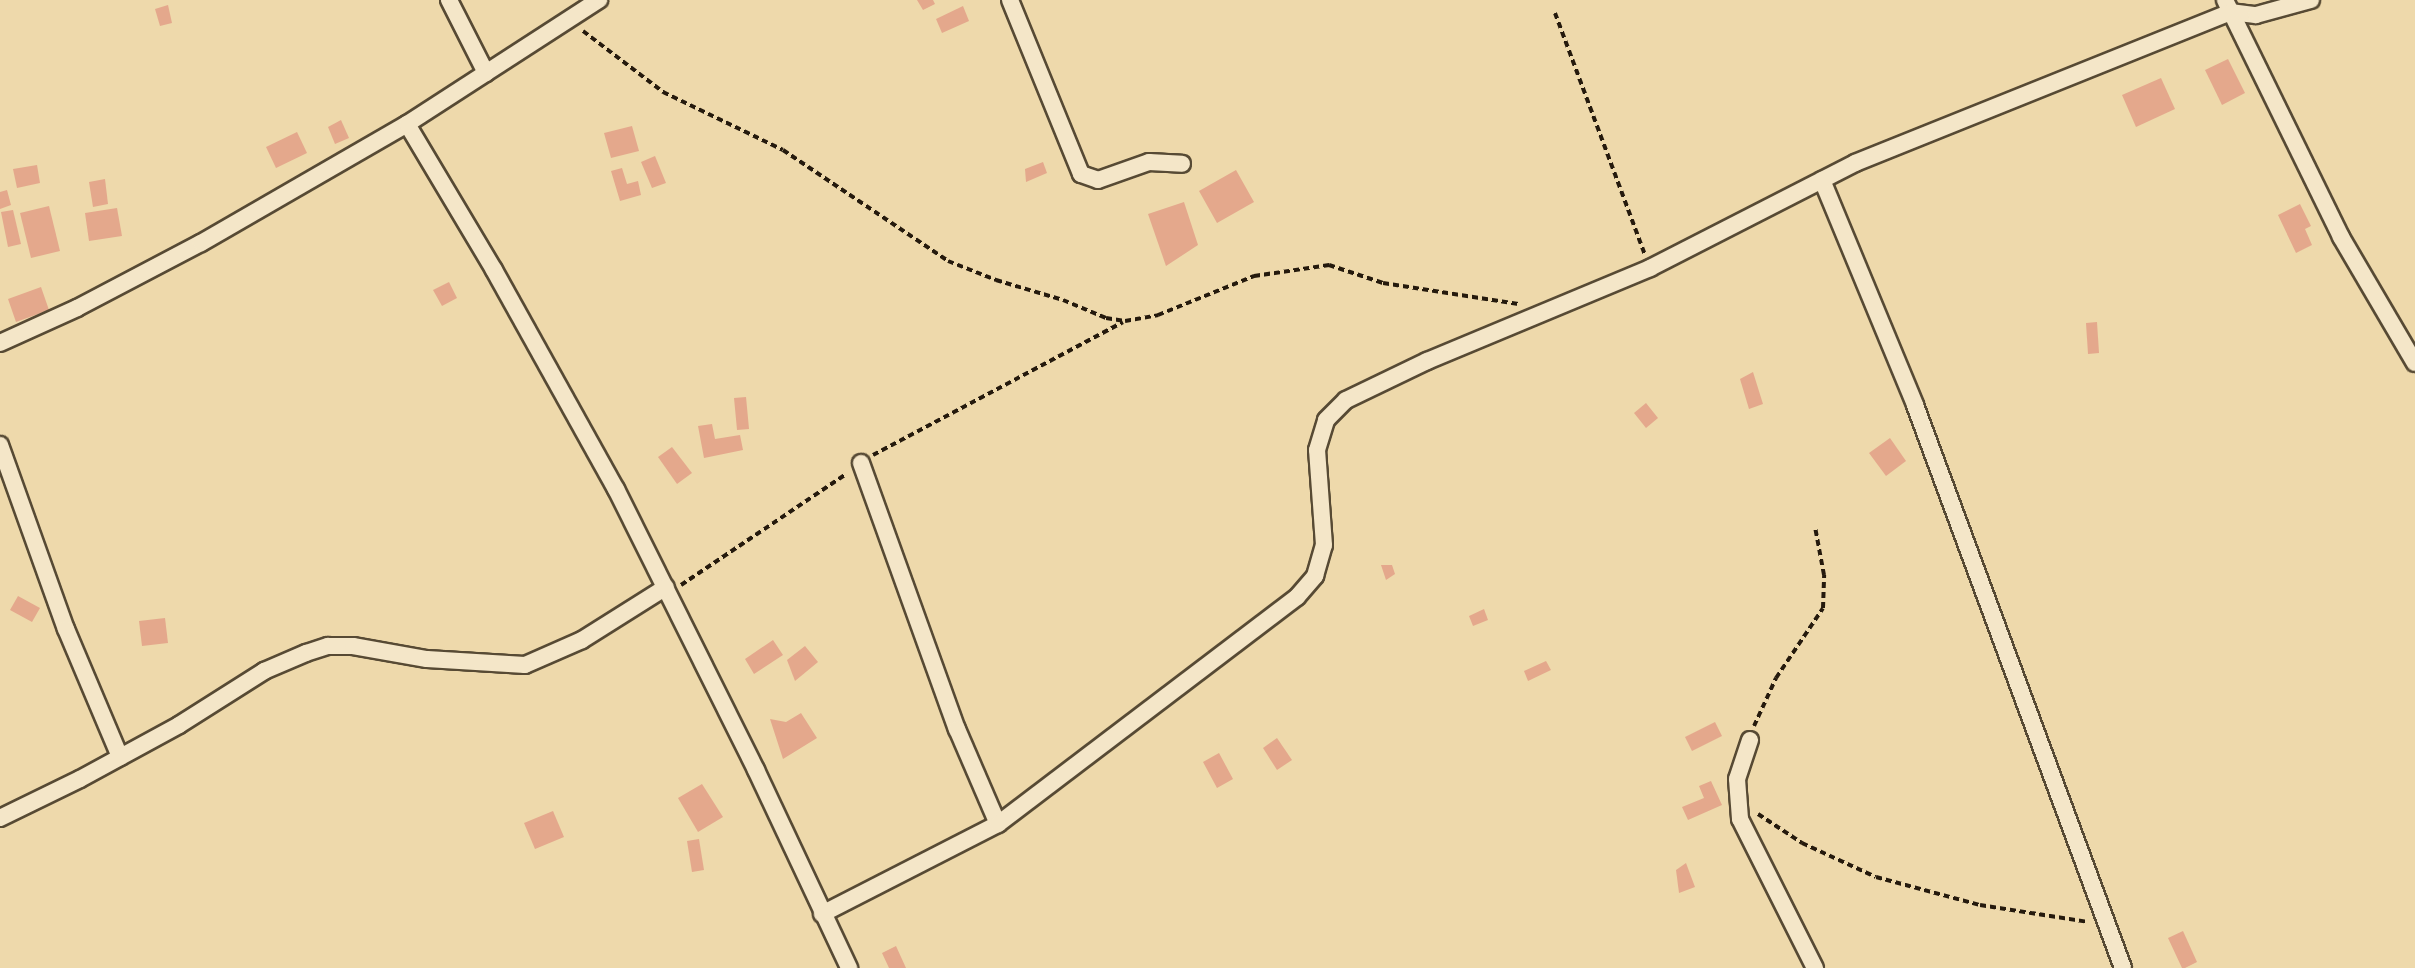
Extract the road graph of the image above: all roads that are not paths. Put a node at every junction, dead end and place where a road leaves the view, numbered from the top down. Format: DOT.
graph roads {
  1 [pos="449,0"];
  2 [pos="599,0"];
  3 [pos="1010,0"];
  4 [pos="2311,0"];
  5 [pos="2228,6"];
  6 [pos="486,73"];
  7 [pos="407,124"];
  8 [pos="1182,164"];
  9 [pos="1822,180"];
  10 [pos="0,343"];
  11 [pos="2415,363"];
  12 [pos="0,445"];
  13 [pos="861,463"];
  14 [pos="668,590"];
  15 [pos="1750,740"];
  16 [pos="120,757"];
  17 [pos="0,818"];
  18 [pos="998,824"];
  19 [pos="822,914"];
  20 [pos="849,968"];
  21 [pos="1815,968"];
  22 [pos="2123,968"];
  1 -- 6 [label="street"];
  2 -- 6 [label="street"];
  3 -- 8 [label="street"];
  4 -- 5 [label="street"];
  5 -- 9 [label="street"];
  5 -- 11 [label="street"];
  6 -- 7 [label="street"];
  7 -- 10 [label="street"];
  7 -- 14 [label="street"];
  9 -- 18 [label="street"];
  9 -- 22 [label="street"];
  12 -- 16 [label="street"];
  13 -- 18 [label="street"];
  14 -- 16 [label="street"];
  14 -- 19 [label="street"];
  15 -- 21 [label="street"];
  16 -- 17 [label="street"];
  18 -- 19 [label="street"];
  19 -- 20 [label="street"];
}
